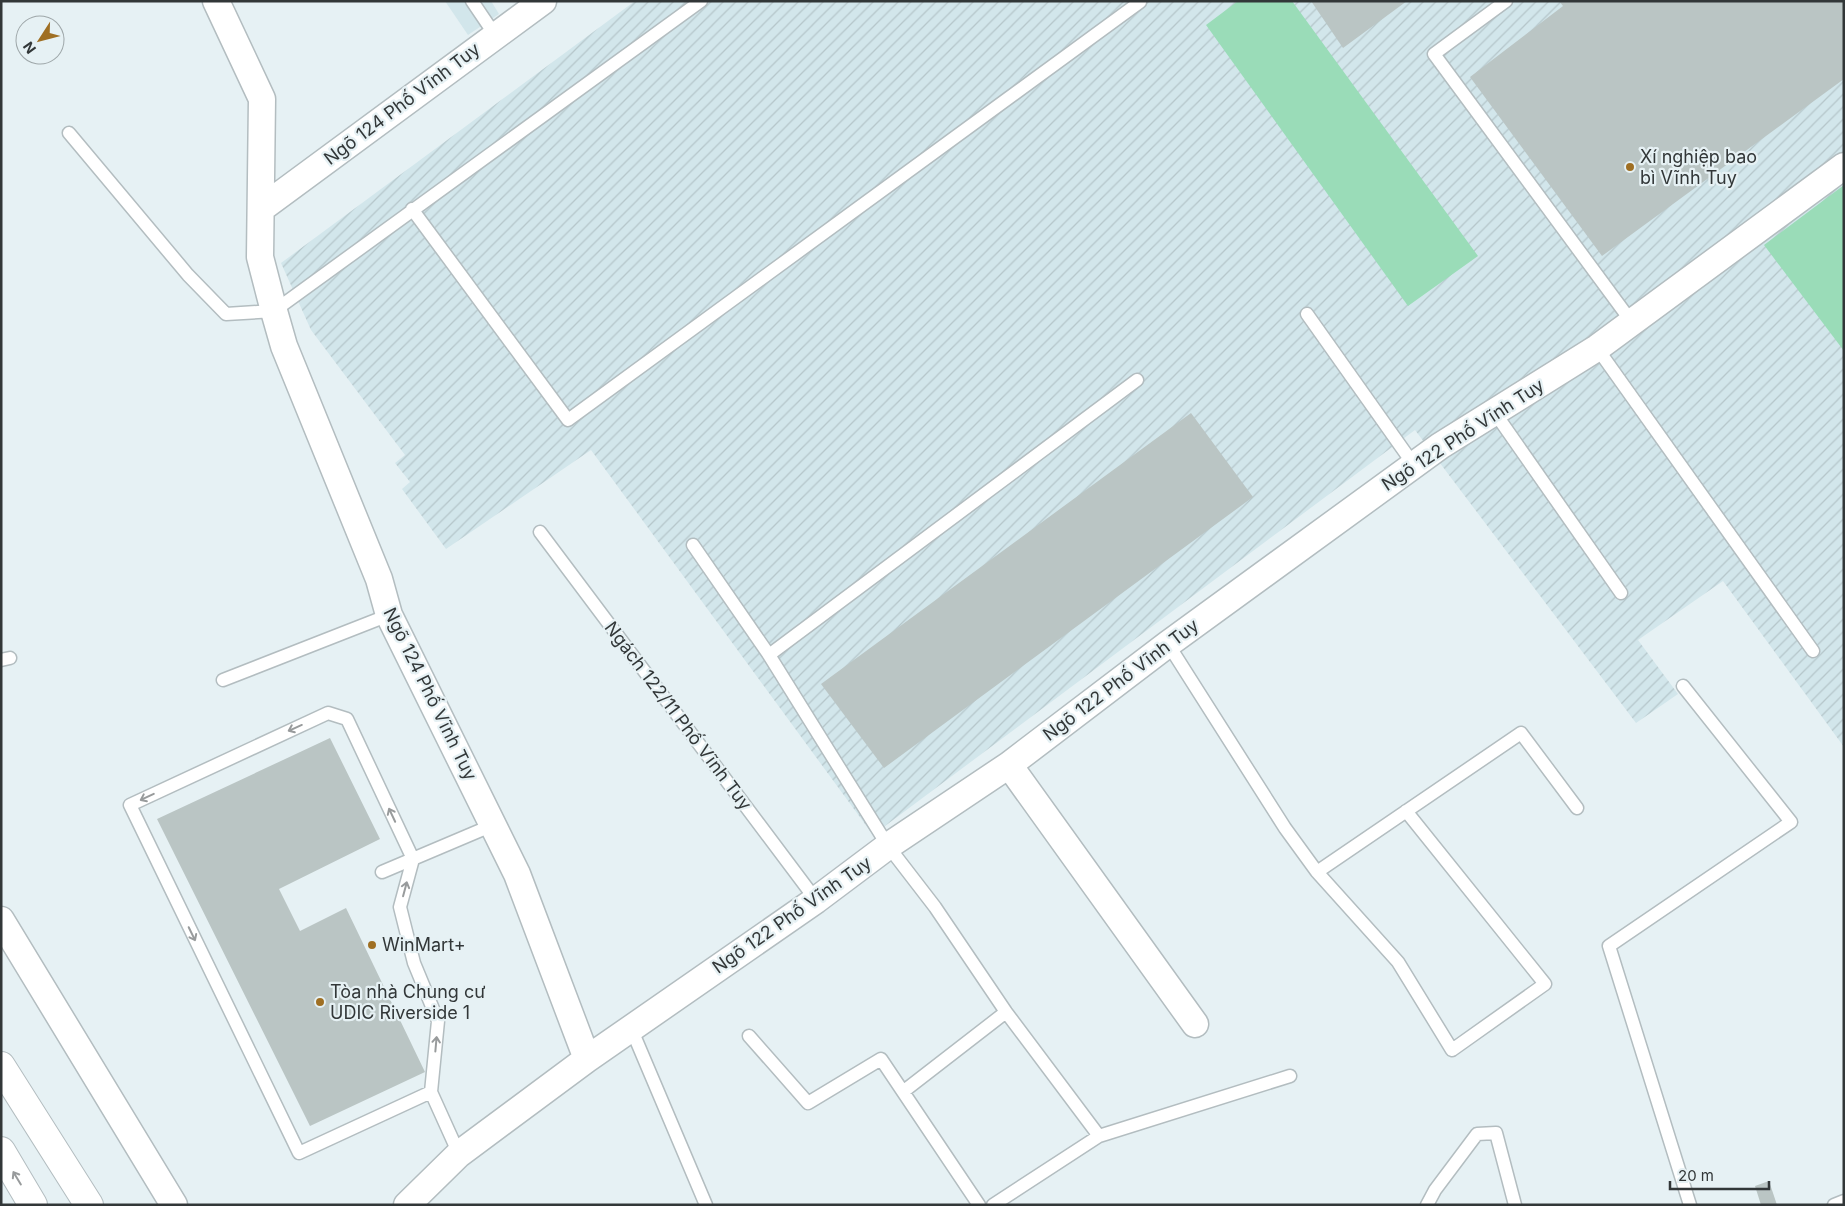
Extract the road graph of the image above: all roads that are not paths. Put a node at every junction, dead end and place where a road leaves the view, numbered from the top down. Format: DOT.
graph roads {
  1 [pos="216,1"];
  2 [pos="472,1"];
  3 [pos="543,1"];
  4 [pos="701,1"];
  5 [pos="1506,1"];
  6 [pos="1140,2"];
  7 [pos="495,35"];
  8 [pos="68,133"];
  9 [pos="1844,166"];
  10 [pos="262,208"];
  11 [pos="412,209"];
  12 [pos="274,311"];
  13 [pos="1308,314"];
  14 [pos="1632,321"];
  15 [pos="1597,348"];
  16 [pos="1137,380"];
  17 [pos="1494,413"];
  18 [pos="1414,465"];
  19 [pos="540,532"];
  20 [pos="693,545"];
  21 [pos="1621,593"];
  22 [pos="389,615"];
  23 [pos="1168,644"];
  24 [pos="1813,651"];
  25 [pos="769,655"];
  26 [pos="222,680"];
  27 [pos="1683,686"];
  28 [pos="1008,765"];
  29 [pos="1577,808"];
  30 [pos="1406,811"];
  31 [pos="493,825"];
  32 [pos="888,846"];
  33 [pos="413,859"];
  34 [pos="382,872"];
  35 [pos="1316,872"];
  36 [pos="816,900"];
  37 [pos="1,920"];
  38 [pos="1006,1012"];
  39 [pos="1195,1024"];
  40 [pos="631,1028"];
  41 [pos="749,1036"];
  42 [pos="587,1059"];
  43 [pos="1,1066"];
  44 [pos="1290,1076"];
  45 [pos="904,1091"];
  46 [pos="431,1092"];
  47 [pos="1099,1136"];
  48 [pos="1,1151"];
  49 [pos="459,1154"];
  50 [pos="1844,1201"];
  51 [pos="33,1205"];
  52 [pos="89,1205"];
  53 [pos="174,1205"];
  54 [pos="407,1205"];
  55 [pos="706,1205"];
  56 [pos="979,1205"];
  57 [pos="993,1205"];
  58 [pos="1427,1205"];
  59 [pos="1516,1205"];
  60 [pos="1690,1205"];
  61 [pos="1834,1205"];
  1 -- 10 [label="street, Ngõ 124 Phố Vĩnh Tuy"];
  2 -- 7 [label="lane"];
  3 -- 7 [label="street, Ngõ 124 Phố Vĩnh Tuy"];
  4 -- 11 [label="lane"];
  5 -- 14 [label="lane"];
  6 -- 11 [label="lane"];
  7 -- 10 [label="street, Ngõ 124 Phố Vĩnh Tuy"];
  8 -- 12 [label="lane"];
  9 -- 14 [label="street, Ngõ 122 Phố Vĩnh Tuy"];
  10 -- 12 [label="street, Ngõ 124 Phố Vĩnh Tuy"];
  11 -- 12 [label="lane"];
  12 -- 22 [label="street, Ngõ 124 Phố Vĩnh Tuy"];
  13 -- 18 [label="lane"];
  14 -- 15 [label="street, Ngõ 122 Phố Vĩnh Tuy"];
  15 -- 17 [label="street, Ngõ 122 Phố Vĩnh Tuy"];
  15 -- 24 [label="lane"];
  16 -- 25 [label="lane"];
  17 -- 18 [label="street, Ngõ 122 Phố Vĩnh Tuy"];
  17 -- 21 [label="lane"];
  18 -- 23 [label="street, Ngõ 122 Phố Vĩnh Tuy"];
  19 -- 36 [label="lane, Ngách 122/11 Phố Vĩnh Tuy"];
  20 -- 25 [label="lane"];
  22 -- 26 [label="lane"];
  22 -- 31 [label="street, Ngõ 124 Phố Vĩnh Tuy"];
  23 -- 28 [label="street, Ngõ 122 Phố Vĩnh Tuy"];
  23 -- 35 [label="lane"];
  25 -- 32 [label="lane"];
  27 -- 60 [label="lane"];
  28 -- 32 [label="street, Ngõ 122 Phố Vĩnh Tuy"];
  28 -- 39 [label="street"];
  29 -- 30 [label="lane"];
  30 -- 35 [label="lane"];
  30 -- 35 [label="lane"];
  31 -- 33 [label="lane"];
  31 -- 42 [label="street, Ngõ 124 Phố Vĩnh Tuy"];
  32 -- 36 [label="street, Ngõ 122 Phố Vĩnh Tuy"];
  32 -- 38 [label="lane"];
  33 -- 34 [label="lane"];
  46 -- 33 [label="lane, one-way"];
  33 -- 46 [label="lane, one-way"];
  36 -- 40 [label="street, Ngõ 122 Phố Vĩnh Tuy"];
  37 -- 53 [label="street"];
  38 -- 45 [label="lane"];
  38 -- 47 [label="lane"];
  40 -- 42 [label="street, Ngõ 122 Phố Vĩnh Tuy"];
  40 -- 55 [label="lane"];
  41 -- 45 [label="lane"];
  42 -- 49 [label="street, Ngõ 122 Phố Vĩnh Tuy"];
  43 -- 52 [label="main road"];
  44 -- 47 [label="lane"];
  45 -- 56 [label="lane"];
  46 -- 49 [label="lane"];
  47 -- 57 [label="lane"];
  51 -- 48 [label="main road, one-way"];
  49 -- 54 [label="street, Ngõ 122 Phố Vĩnh Tuy"];
  50 -- 61 [label="lane"];
  58 -- 59 [label="lane"];
}
